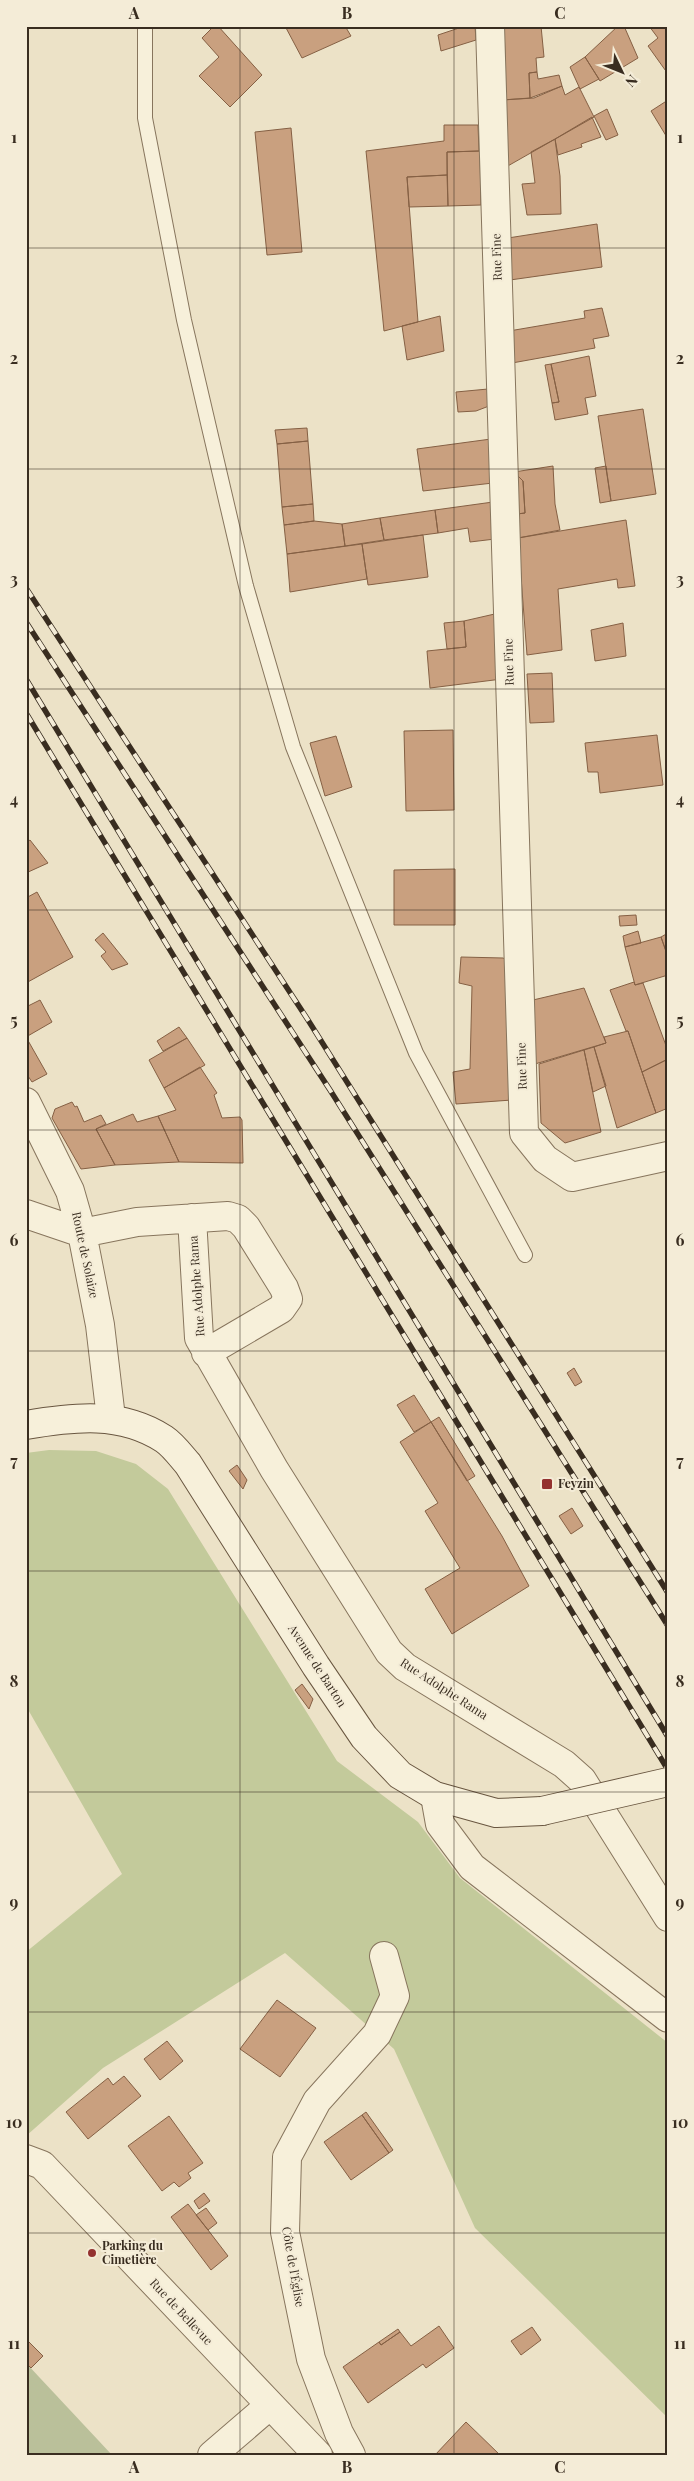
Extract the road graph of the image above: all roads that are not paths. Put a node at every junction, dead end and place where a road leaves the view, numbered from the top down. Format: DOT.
graph roads {
  1 [pos="145,26"];
  2 [pos="490,26"];
  3 [pos="26,1102"];
  4 [pos="668,1156"];
  5 [pos="26,1214"];
  6 [pos="192,1218"];
  7 [pos="82,1233"];
  8 [pos="525,1255"];
  9 [pos="206,1353"];
  10 [pos="111,1418"];
  11 [pos="26,1425"];
  12 [pos="668,1782"];
  13 [pos="435,1796"];
  14 [pos="668,1917"];
  15 [pos="384,1956"];
  16 [pos="668,2018"];
  17 [pos="26,2159"];
  18 [pos="269,2406"];
  19 [pos="212,2455"];
  20 [pos="318,2455"];
  21 [pos="351,2455"];
  1 -- 8 [label="lane"];
  2 -- 4 [label="street, Rue Fine"];
  3 -- 7 [label="street, Route de Solaize"];
  5 -- 7 [label="street"];
  6 -- 7 [label="street"];
  6 -- 9 [label="street, Rue Adolphe Rama"];
  6 -- 9 [label="street, Rue Adolphe Rama"];
  7 -- 10 [label="street, Route de Solaize"];
  9 -- 14 [label="street, Rue Adolphe Rama"];
  10 -- 11 [label="street, Avenue de Barton"];
  10 -- 13 [label="street, Avenue de Barton"];
  12 -- 13 [label="street, Avenue de Barton, bridge"];
  13 -- 16 [label="street"];
  15 -- 21 [label="street, Côte de l'Église"];
  17 -- 18 [label="street, Rue de Bellevue"];
  18 -- 19 [label="street"];
  18 -- 20 [label="street, Rue de Bellevue"];
}
